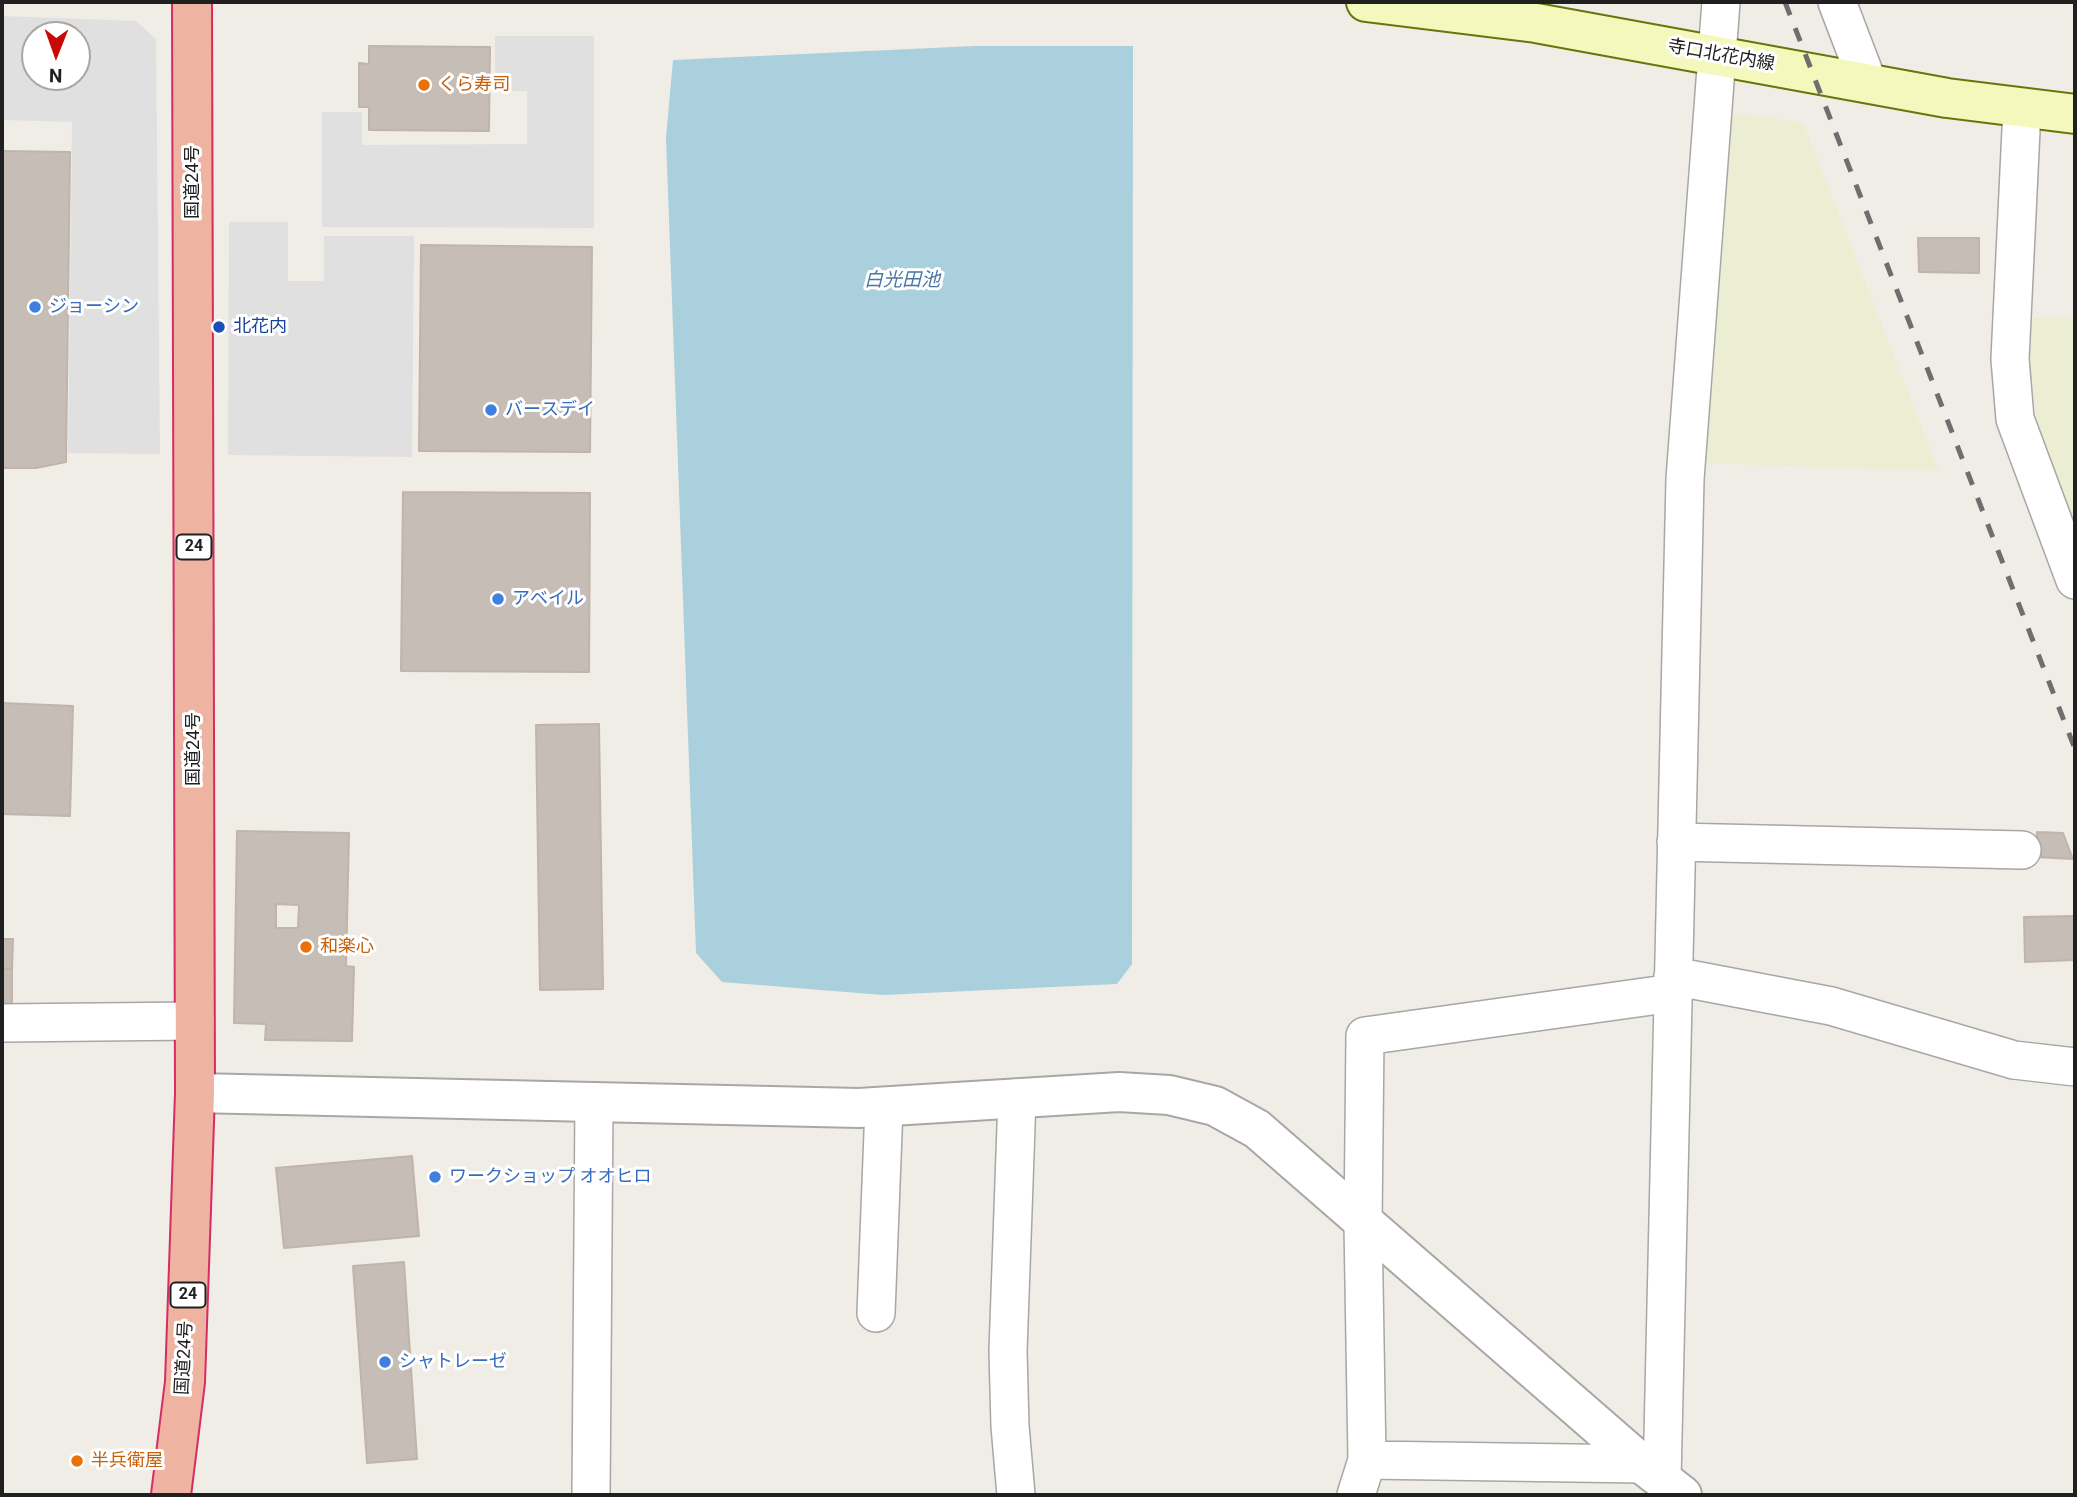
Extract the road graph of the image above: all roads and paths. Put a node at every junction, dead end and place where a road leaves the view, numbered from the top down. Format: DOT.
graph roads {
  1 [pos="192,2"];
  2 [pos="1366,2"];
  3 [pos="1721,2"];
  4 [pos="1837,2"];
  5 [pos="1716,56"];
  6 [pos="1868,83"];
  7 [pos="2022,109"];
  8 [pos="2075,114"];
  9 [pos="2075,580"];
  10 [pos="1676,842"];
  11 [pos="2022,850"];
  12 [pos="1673,984"];
  13 [pos="195,1021"];
  14 [pos="2,1023"];
  15 [pos="2075,1067"];
  16 [pos="195,1093"];
  17 [pos="1017,1098"];
  18 [pos="594,1102"];
  19 [pos="884,1107"];
  20 [pos="1363,1224"];
  21 [pos="876,1313"];
  22 [pos="1367,1460"];
  23 [pos="1662,1480"];
  24 [pos="171,1495"];
  25 [pos="591,1495"];
  26 [pos="1016,1495"];
  27 [pos="1356,1495"];
  1 -- 13 [label="highway, 国道24号 / 24"];
  2 -- 5 [label="main road, 寺口北花内線"];
  3 -- 5 [label="street"];
  4 -- 6 [label="street"];
  5 -- 6 [label="main road, 寺口北花内線"];
  5 -- 10 [label="street"];
  6 -- 7 [label="main road, 寺口北花内線"];
  7 -- 8 [label="main road, 寺口北花内線"];
  7 -- 9 [label="street"];
  10 -- 11 [label="street"];
  10 -- 12 [label="street"];
  12 -- 15 [label="street"];
  12 -- 20 [label="street"];
  12 -- 23 [label="street"];
  13 -- 14 [label="street"];
  13 -- 16 [label="highway, 国道24号 / 24"];
  16 -- 18 [label="street"];
  16 -- 24 [label="highway, 国道24号 / 24"];
  17 -- 19 [label="street"];
  17 -- 20 [label="street"];
  17 -- 26 [label="street"];
  18 -- 19 [label="street"];
  18 -- 25 [label="street"];
  19 -- 21 [label="street"];
  20 -- 22 [label="street"];
  20 -- 23 [label="street"];
  22 -- 23 [label="street"];
  22 -- 27 [label="street"];
}
